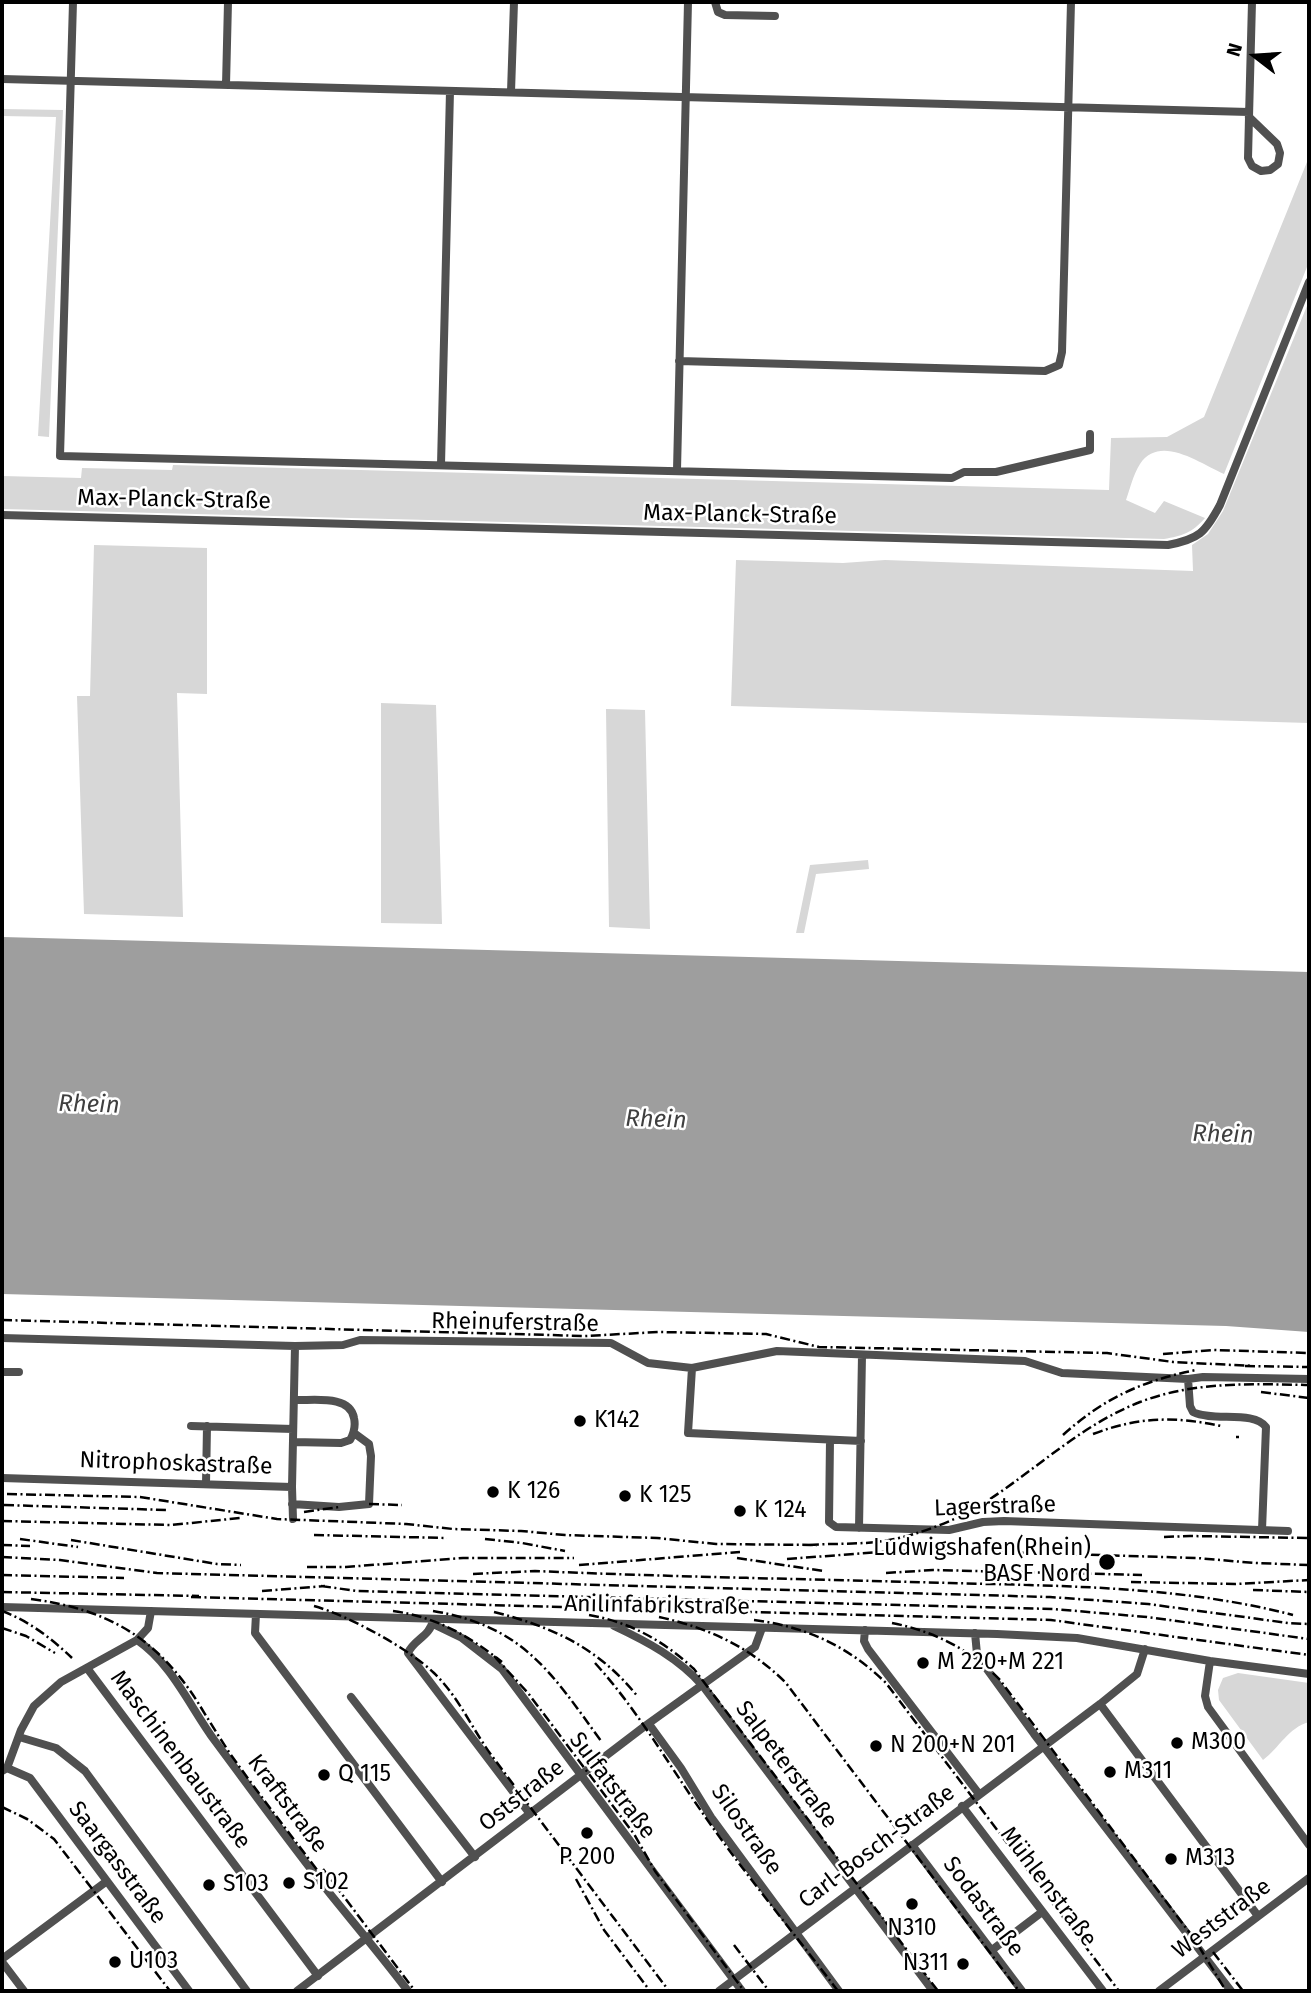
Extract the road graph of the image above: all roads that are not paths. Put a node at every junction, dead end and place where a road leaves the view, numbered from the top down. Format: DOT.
graph roads {
  1 [pos="72,2"];
  2 [pos="228,2"];
  3 [pos="513,2"];
  4 [pos="688,2"];
  5 [pos="715,2"];
  6 [pos="1071,2"];
  7 [pos="1252,2"];
  8 [pos="775,16"];
  9 [pos="2,79"];
  10 [pos="71,81"];
  11 [pos="226,85"];
  12 [pos="450,91"];
  13 [pos="511,92"];
  14 [pos="685,97"];
  15 [pos="1069,107"];
  16 [pos="1249,114"];
  17 [pos="1309,282"];
  18 [pos="679,361"];
  19 [pos="1090,434"];
  20 [pos="441,465"];
  21 [pos="677,470"];
  22 [pos="2,515"];
  23 [pos="2,1338"];
  24 [pos="295,1346"];
  25 [pos="862,1355"];
  26 [pos="692,1368"];
  27 [pos="2,1371"];
  28 [pos="19,1372"];
  29 [pos="1188,1379"];
  30 [pos="1309,1379"];
  31 [pos="294,1401"];
  32 [pos="191,1426"];
  33 [pos="207,1426"];
  34 [pos="293,1429"];
  35 [pos="354,1433"];
  36 [pos="830,1440"];
  37 [pos="861,1441"];
  38 [pos="293,1442"];
  39 [pos="2,1478"];
  40 [pos="206,1484"];
  41 [pos="292,1487"];
  42 [pos="292,1504"];
  43 [pos="293,1519"];
  44 [pos="859,1528"];
  45 [pos="1262,1530"];
  46 [pos="1288,1531"];
  47 [pos="2,1607"];
  48 [pos="151,1611"];
  49 [pos="256,1614"];
  50 [pos="433,1622"];
  51 [pos="609,1624"];
  52 [pos="762,1628"];
  53 [pos="865,1630"];
  54 [pos="975,1633"];
  55 [pos="137,1640"];
  56 [pos="1146,1649"];
  57 [pos="1210,1661"];
  58 [pos="86,1668"];
  59 [pos="1309,1674"];
  60 [pos="703,1686"];
  61 [pos="351,1697"];
  62 [pos="1100,1704"];
  63 [pos="649,1724"];
  64 [pos="19,1737"];
  65 [pos="1043,1746"];
  66 [pos="5,1770"];
  67 [pos="580,1776"];
  68 [pos="979,1794"];
  69 [pos="962,1806"];
  70 [pos="530,1814"];
  71 [pos="912,1845"];
  72 [pos="1309,1845"];
  73 [pos="475,1857"];
  74 [pos="1309,1878"];
  75 [pos="107,1881"];
  76 [pos="442,1882"];
  77 [pos="855,1888"];
  78 [pos="1042,1912"];
  79 [pos="1258,1916"];
  80 [pos="797,1933"];
  81 [pos="368,1939"];
  82 [pos="992,1951"];
  83 [pos="1204,1956"];
  84 [pos="3,1964"];
  85 [pos="318,1976"];
  86 [pos="734,1980"];
  87 [pos="24,1991"];
  88 [pos="189,1991"];
  89 [pos="247,1991"];
  90 [pos="297,1991"];
  91 [pos="408,1991"];
  92 [pos="719,1991"];
  93 [pos="742,1991"];
  94 [pos="839,1991"];
  95 [pos="933,1991"];
  96 [pos="1023,1991"];
  97 [pos="1103,1991"];
  98 [pos="1159,1991"];
  99 [pos="1231,1991"];
  1 -- 10 [label="street"];
  2 -- 11 [label="street"];
  3 -- 13 [label="street"];
  4 -- 14 [label="street"];
  5 -- 8 [label="street"];
  6 -- 15 [label="street"];
  7 -- 16 [label="street"];
  9 -- 10 [label="street"];
  10 -- 11 [label="street"];
  10 -- 20 [label="street"];
  11 -- 12 [label="street"];
  12 -- 13 [label="street"];
  12 -- 20 [label="street"];
  13 -- 14 [label="street"];
  14 -- 15 [label="street"];
  14 -- 18 [label="street"];
  15 -- 16 [label="street"];
  15 -- 18 [label="street"];
  16 -- 16 [label="street"];
  17 -- 22 [label="street, Max-Planck-Straße"];
  18 -- 21 [label="street"];
  19 -- 21 [label="street"];
  20 -- 21 [label="street"];
  23 -- 24 [label="street, Rheinuferstraße"];
  24 -- 26 [label="street, Rheinuferstraße"];
  24 -- 31 [label="street, Nitrophoskastraße"];
  25 -- 26 [label="street, Rheinuferstraße"];
  25 -- 29 [label="street, Rheinuferstraße"];
  25 -- 37 [label="street"];
  26 -- 36 [label="street"];
  27 -- 28 [label="street"];
  29 -- 30 [label="street, Rheinuferstraße"];
  29 -- 45 [label="street"];
  31 -- 34 [label="street, Nitrophoskastraße"];
  31 -- 35 [label="street"];
  32 -- 33 [label="street"];
  33 -- 34 [label="street"];
  33 -- 40 [label="street"];
  34 -- 38 [label="street, Nitrophoskastraße"];
  35 -- 38 [label="street"];
  35 -- 42 [label="street"];
  36 -- 37 [label="street"];
  36 -- 44 [label="street, Lagerstraße"];
  37 -- 44 [label="street"];
  38 -- 41 [label="street, Nitrophoskastraße"];
  39 -- 40 [label="street, Nitrophoskastraße"];
  40 -- 41 [label="street, Nitrophoskastraße"];
  41 -- 42 [label="street"];
  42 -- 43 [label="street"];
  44 -- 45 [label="street, Lagerstraße"];
  45 -- 46 [label="street, Lagerstraße"];
  47 -- 48 [label="street, Anilinfabrikstraße"];
  48 -- 49 [label="street, Anilinfabrikstraße"];
  48 -- 55 [label="street"];
  49 -- 50 [label="street, Anilinfabrikstraße"];
  49 -- 76 [label="street"];
  50 -- 51 [label="street, Anilinfabrikstraße"];
  50 -- 67 [label="street, Sulfatstraße"];
  50 -- 70 [label="street"];
  51 -- 52 [label="street, Anilinfabrikstraße"];
  51 -- 60 [label="street, Salpeterstraße"];
  52 -- 53 [label="street, Anilinfabrikstraße"];
  52 -- 60 [label="street, Oststraße"];
  53 -- 54 [label="street, Anilinfabrikstraße"];
  53 -- 68 [label="street"];
  54 -- 56 [label="street, Anilinfabrikstraße"];
  54 -- 65 [label="street"];
  55 -- 58 [label="street"];
  55 -- 81 [label="street, Kraftstraße"];
  56 -- 57 [label="street, Anilinfabrikstraße"];
  56 -- 62 [label="street, Carl-Bosch-Straße"];
  57 -- 59 [label="street, Anilinfabrikstraße"];
  57 -- 72 [label="street"];
  58 -- 64 [label="street"];
  58 -- 85 [label="street, Maschinenbaustraße"];
  60 -- 63 [label="street, Oststraße"];
  60 -- 77 [label="street, Salpeterstraße"];
  61 -- 73 [label="street"];
  62 -- 65 [label="street, Carl-Bosch-Straße"];
  62 -- 79 [label="street"];
  63 -- 67 [label="street, Oststraße"];
  63 -- 80 [label="street, Silostraße"];
  64 -- 66 [label="street"];
  64 -- 89 [label="street"];
  65 -- 68 [label="street, Carl-Bosch-Straße"];
  65 -- 83 [label="street"];
  66 -- 75 [label="street, Saargasstraße"];
  67 -- 70 [label="street, Oststraße"];
  67 -- 86 [label="street, Sulfatstraße"];
  68 -- 69 [label="street, Carl-Bosch-Straße"];
  69 -- 71 [label="street, Carl-Bosch-Straße"];
  69 -- 78 [label="street, Mühlenstraße"];
  70 -- 73 [label="street, Oststraße"];
  71 -- 77 [label="street, Carl-Bosch-Straße"];
  71 -- 82 [label="street, Sodastraße"];
  73 -- 76 [label="street, Oststraße"];
  74 -- 79 [label="street, Weststraße"];
  75 -- 84 [label="street"];
  75 -- 88 [label="street, Saargasstraße"];
  76 -- 81 [label="street, Oststraße"];
  77 -- 80 [label="street, Carl-Bosch-Straße"];
  77 -- 95 [label="street, Salpeterstraße"];
  78 -- 82 [label="street"];
  78 -- 97 [label="street, Mühlenstraße"];
  79 -- 83 [label="street, Weststraße"];
  80 -- 86 [label="street, Carl-Bosch-Straße"];
  80 -- 94 [label="street, Silostraße"];
  81 -- 85 [label="street, Oststraße"];
  81 -- 91 [label="street, Kraftstraße"];
  82 -- 96 [label="street, Sodastraße"];
  83 -- 98 [label="street, Weststraße"];
  83 -- 99 [label="street"];
  84 -- 87 [label="street"];
  85 -- 90 [label="street, Oststraße"];
  86 -- 92 [label="street, Carl-Bosch-Straße"];
  86 -- 93 [label="street, Sulfatstraße"];
}
